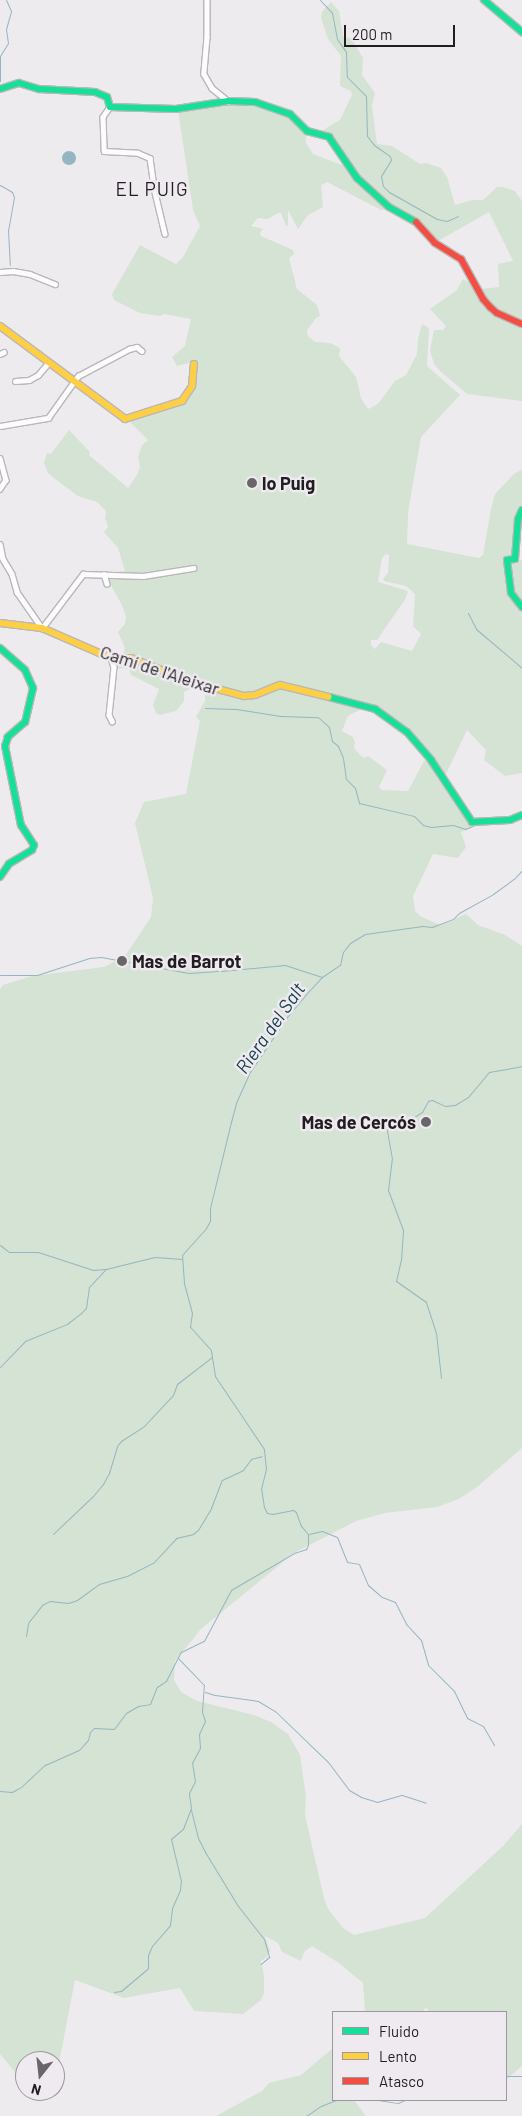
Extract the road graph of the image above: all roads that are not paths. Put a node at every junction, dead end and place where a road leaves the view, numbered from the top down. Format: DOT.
graph roads {
  1 [pos="207,0"];
  2 [pos="484,0"];
  3 [pos="522,32"];
  4 [pos="0,89"];
  5 [pos="228,101"];
  6 [pos="110,107"];
  7 [pos="165,234"];
  8 [pos="0,272"];
  9 [pos="55,284"];
  10 [pos="522,324"];
  11 [pos="0,326"];
  12 [pos="142,351"];
  13 [pos="48,363"];
  14 [pos="194,364"];
  15 [pos="15,381"];
  16 [pos="73,381"];
  17 [pos="0,426"];
  18 [pos="0,458"];
  19 [pos="0,489"];
  20 [pos="522,510"];
  21 [pos="0,544"];
  22 [pos="193,568"];
  23 [pos="104,574"];
  24 [pos="107,584"];
  25 [pos="522,607"];
  26 [pos="0,623"];
  27 [pos="42,628"];
  28 [pos="0,648"];
  29 [pos="111,658"];
  30 [pos="110,721"];
  31 [pos="522,815"];
  32 [pos="0,877"];
  1 -- 5 [label="street"];
  2 -- 3 [label="street"];
  4 -- 6 [label="street"];
  5 -- 6 [label="street"];
  5 -- 10 [label="street"];
  6 -- 7 [label="street"];
  8 -- 9 [label="street"];
  11 -- 13 [label="street"];
  12 -- 16 [label="street"];
  13 -- 15 [label="street"];
  13 -- 16 [label="street"];
  14 -- 16 [label="street"];
  16 -- 17 [label="street"];
  18 -- 19 [label="street"];
  20 -- 25 [label="street"];
  21 -- 27 [label="street"];
  22 -- 23 [label="street"];
  23 -- 24 [label="street"];
  23 -- 27 [label="street"];
  26 -- 27 [label="street, Camí de l'Aleixar"];
  27 -- 29 [label="street, Camí de l'Aleixar"];
  28 -- 32 [label="street"];
  29 -- 30 [label="street"];
  29 -- 31 [label="street, Camí de l'Aleixar"];
}
